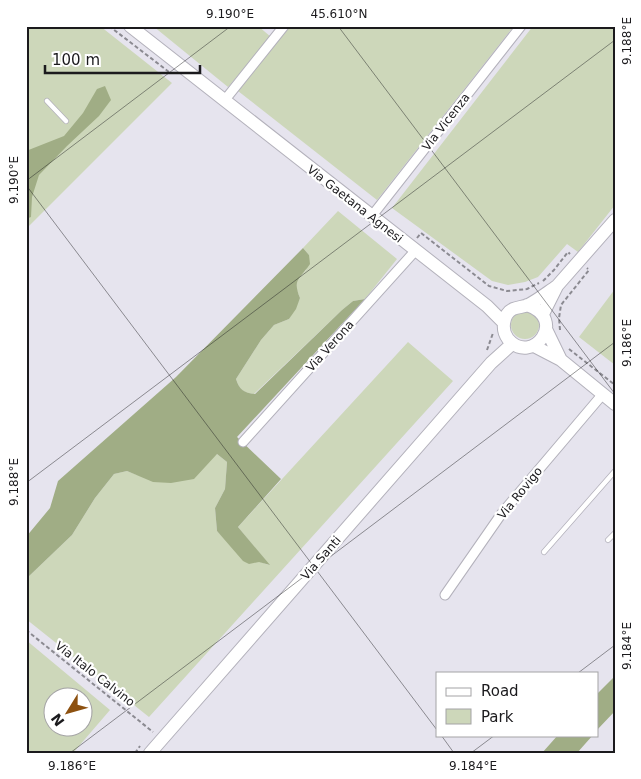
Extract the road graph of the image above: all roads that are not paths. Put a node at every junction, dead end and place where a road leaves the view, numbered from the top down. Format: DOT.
graph roads {
  1 [pos="130,26"];
  2 [pos="284,26"];
  3 [pos="521,26"];
  4 [pos="47,101"];
  5 [pos="224,101"];
  6 [pos="66,120"];
  7 [pos="371,217"];
  8 [pos="614,223"];
  9 [pos="413,248"];
  10 [pos="557,286"];
  11 [pos="527,305"];
  12 [pos="487,306"];
  13 [pos="512,309"];
  14 [pos="542,314"];
  15 [pos="504,322"];
  16 [pos="546,328"];
  17 [pos="509,340"];
  18 [pos="534,346"];
  19 [pos="561,360"];
  20 [pos="602,395"];
  21 [pos="615,404"];
  22 [pos="243,442"];
  23 [pos="615,471"];
  24 [pos="615,533"];
  25 [pos="608,540"];
  26 [pos="544,552"];
  27 [pos="445,595"];
  28 [pos="150,753"];
  1 -- 5 [label="street, Via Gaetana Agnesi"];
  2 -- 5 [label="street"];
  3 -- 7 [label="street, Via Vicenza"];
  4 -- 6 [label="lane"];
  5 -- 7 [label="street, Via Gaetana Agnesi"];
  7 -- 9 [label="street, Via Gaetana Agnesi"];
  8 -- 10 [label="street"];
  9 -- 12 [label="street, Via Gaetana Agnesi"];
  9 -- 22 [label="street, Via Verona"];
  10 -- 11 [label="street"];
  10 -- 14 [label="street"];
  11 -- 13 [label="street"];
  11 -- 14 [label="street"];
  12 -- 13 [label="street"];
  12 -- 15 [label="street, Via Gaetana Agnesi"];
  13 -- 15 [label="street"];
  14 -- 16 [label="street"];
  15 -- 17 [label="street"];
  16 -- 18 [label="street"];
  16 -- 19 [label="street"];
  17 -- 18 [label="street"];
  17 -- 28 [label="street, Via Santi"];
  18 -- 19 [label="street"];
  19 -- 20 [label="street"];
  20 -- 21 [label="street"];
  20 -- 27 [label="street, Via Rovigo"];
  23 -- 26 [label="lane"];
  24 -- 25 [label="lane"];
}
